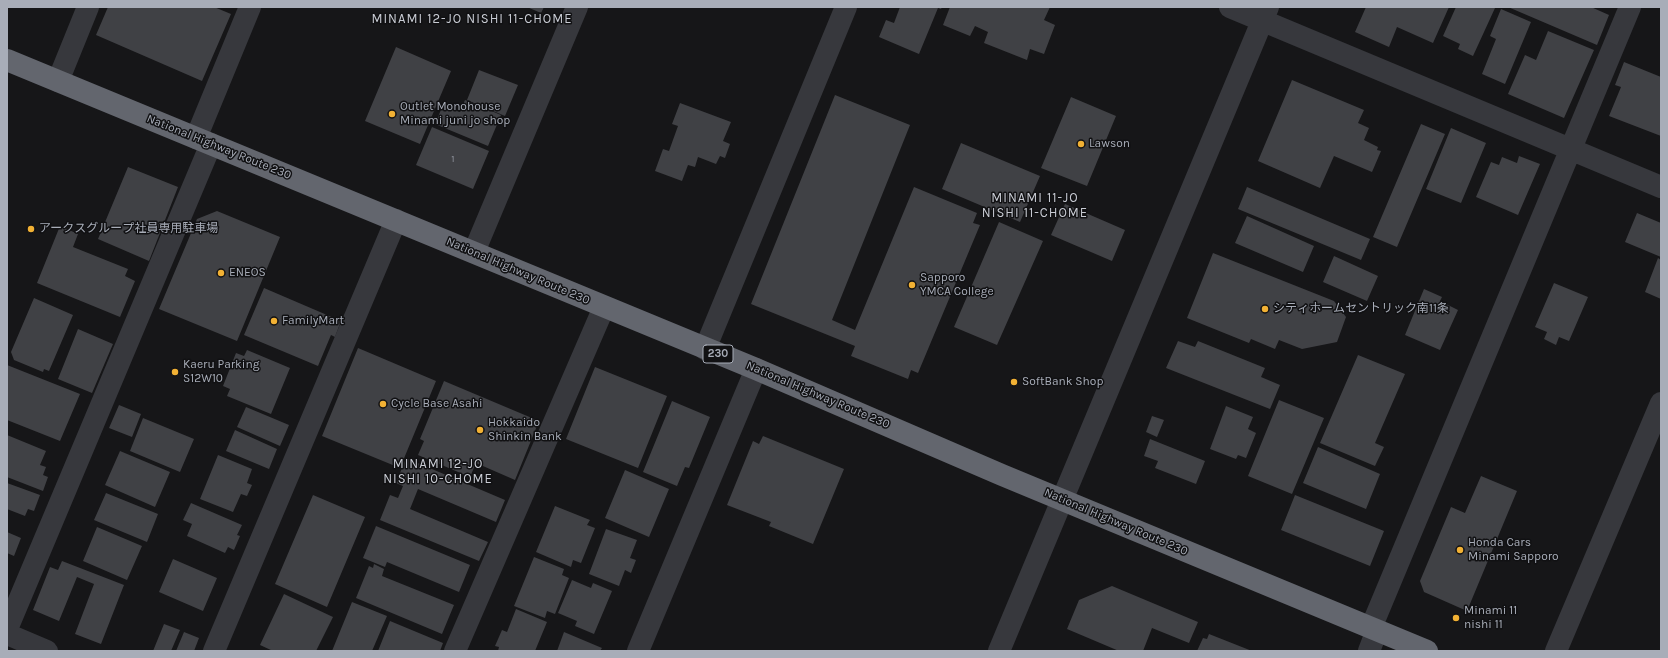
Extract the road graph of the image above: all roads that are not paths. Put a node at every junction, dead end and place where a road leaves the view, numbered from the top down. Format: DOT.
graph roads {
  1 [pos="88,7"];
  2 [pos="250,7"];
  3 [pos="577,7"];
  4 [pos="846,7"];
  5 [pos="1230,7"];
  6 [pos="1630,7"];
  7 [pos="1265,14"];
  8 [pos="7,60"];
  9 [pos="58,81"];
  10 [pos="204,141"];
  11 [pos="1571,149"];
  12 [pos="1661,187"];
  13 [pos="396,220"];
  14 [pos="474,252"];
  15 [pos="604,307"];
  16 [pos="705,349"];
  17 [pos="756,369"];
  18 [pos="1661,403"];
  19 [pos="1062,499"];
  20 [pos="7,629"];
  21 [pos="1374,629"];
  22 [pos="7,634"];
  23 [pos="47,651"];
  24 [pos="214,651"];
  25 [pos="455,651"];
  26 [pos="638,651"];
  27 [pos="999,651"];
  28 [pos="1369,651"];
  29 [pos="1427,651"];
  30 [pos="1556,651"];
  1 -- 9 [label="street"];
  2 -- 10 [label="street"];
  3 -- 14 [label="street"];
  4 -- 16 [label="street"];
  5 -- 7 [label="street"];
  6 -- 11 [label="street"];
  7 -- 11 [label="street"];
  7 -- 19 [label="street"];
  8 -- 9 [label="highway, National Highway Route 230 / 230"];
  9 -- 10 [label="highway, National Highway Route 230 / 230"];
  10 -- 13 [label="highway, National Highway Route 230 / 230"];
  10 -- 20 [label="street"];
  11 -- 12 [label="street"];
  11 -- 21 [label="street"];
  13 -- 14 [label="highway, National Highway Route 230 / 230"];
  13 -- 24 [label="street"];
  14 -- 15 [label="highway, National Highway Route 230 / 230"];
  15 -- 16 [label="highway, National Highway Route 230 / 230"];
  15 -- 25 [label="street"];
  16 -- 17 [label="highway, National Highway Route 230 / 230"];
  17 -- 19 [label="highway, National Highway Route 230 / 230"];
  17 -- 26 [label="street"];
  18 -- 30 [label="street"];
  19 -- 21 [label="highway, National Highway Route 230 / 230"];
  19 -- 27 [label="street"];
  21 -- 28 [label="street"];
  21 -- 29 [label="highway, National Highway Route 230 / 230"];
  22 -- 23 [label="street"];
}
